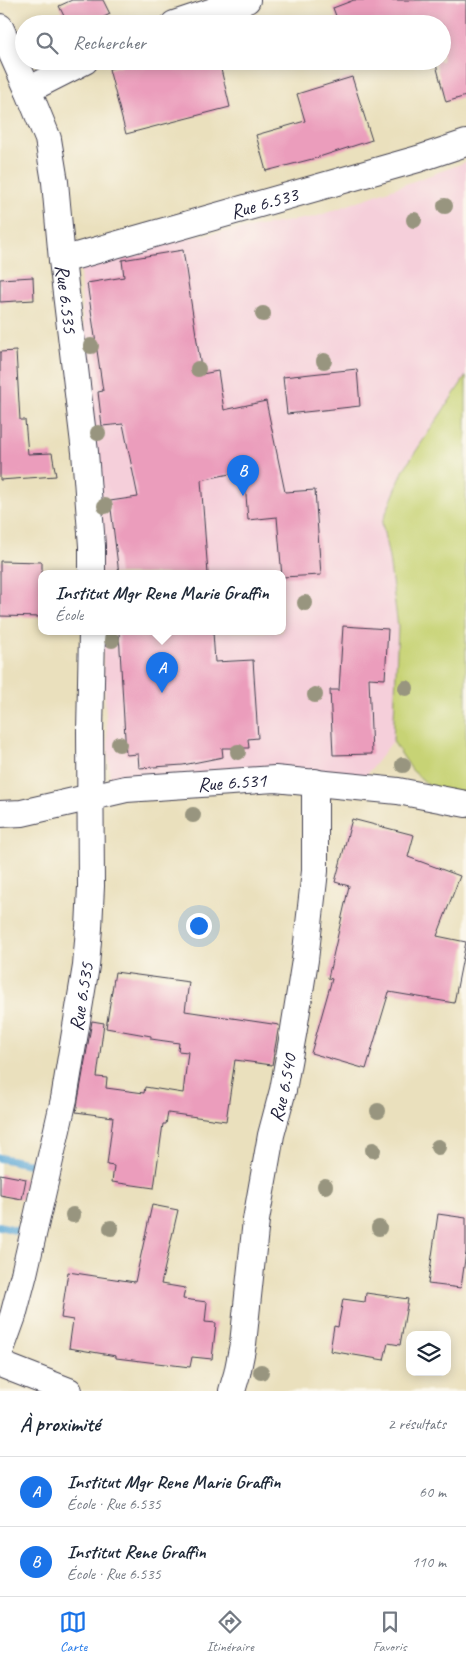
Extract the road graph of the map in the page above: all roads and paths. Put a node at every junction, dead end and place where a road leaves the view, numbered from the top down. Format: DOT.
graph roads {
  1 [pos="231,2"];
  2 [pos="197,15"];
  3 [pos="0,27"];
  4 [pos="15,61"];
  5 [pos="19,70"];
  6 [pos="67,70"];
  7 [pos="28,90"];
  8 [pos="466,143"];
  9 [pos="62,260"];
  10 [pos="92,570"];
  11 [pos="92,635"];
  12 [pos="315,782"];
  13 [pos="90,796"];
  14 [pos="466,804"];
  15 [pos="0,814"];
  16 [pos="0,1352"];
  17 [pos="0,1364"];
  18 [pos="69,1391"];
  19 [pos="232,1391"];
  1 -- 2 [label="street"];
  3 -- 4 [label="street, Rue 6.535"];
  5 -- 7 [label="street, Rue 6.535"];
  6 -- 7 [label="street"];
  7 -- 9 [label="street, Rue 6.535"];
  8 -- 9 [label="street, Rue 6.533"];
  9 -- 10 [label="street, Rue 6.535"];
  11 -- 13 [label="street, Rue 6.535"];
  12 -- 13 [label="street, Rue 6.531"];
  12 -- 14 [label="street, Rue 6.531"];
  12 -- 19 [label="street, Rue 6.540"];
  13 -- 15 [label="street, Rue 6.531"];
  13 -- 16 [label="street, Rue 6.535"];
  17 -- 18 [label="street"];
}
